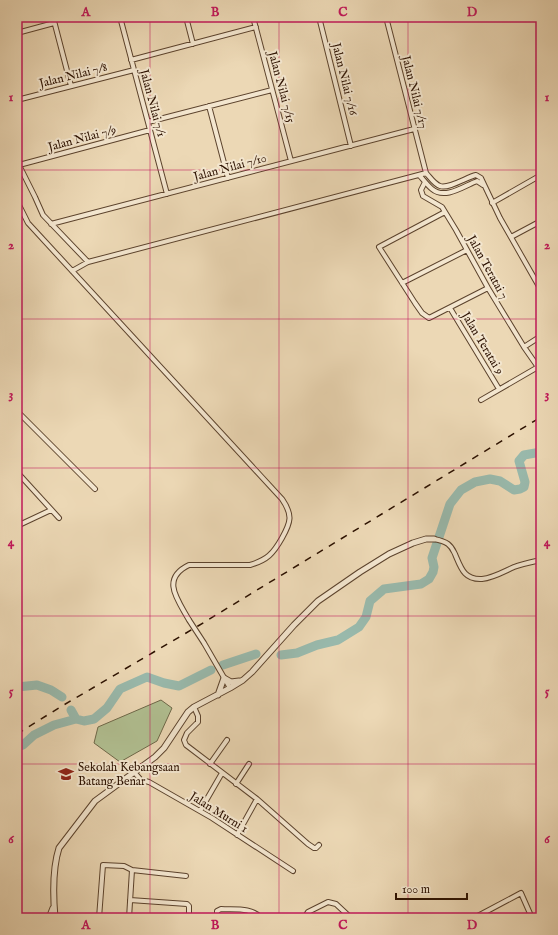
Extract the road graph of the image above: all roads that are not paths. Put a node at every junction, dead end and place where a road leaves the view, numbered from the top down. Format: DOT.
graph roads {
  1 [pos="53,17"];
  2 [pos="120,17"];
  3 [pos="186,17"];
  4 [pos="253,17"];
  5 [pos="318,17"];
  6 [pos="386,17"];
  7 [pos="54,23"];
  8 [pos="256,27"];
  9 [pos="17,33"];
  10 [pos="193,44"];
  11 [pos="131,60"];
  12 [pos="134,70"];
  13 [pos="71,86"];
  14 [pos="272,90"];
  15 [pos="17,100"];
  16 [pos="209,106"];
  17 [pos="148,122"];
  18 [pos="414,129"];
  19 [pos="150,130"];
  20 [pos="351,146"];
  21 [pos="291,161"];
  22 [pos="18,163"];
  23 [pos="426,173"];
  24 [pos="419,174"];
  25 [pos="541,175"];
  26 [pos="228,178"];
  27 [pos="425,182"];
  28 [pos="484,185"];
  29 [pos="167,194"];
  30 [pos="17,201"];
  31 [pos="492,203"];
  32 [pos="445,212"];
  33 [pos="541,221"];
  34 [pos="51,224"];
  35 [pos="511,237"];
  36 [pos="467,250"];
  37 [pos="88,262"];
  38 [pos="72,271"];
  39 [pos="402,283"];
  40 [pos="488,288"];
  41 [pos="541,289"];
  42 [pos="450,308"];
  43 [pos="541,336"];
  44 [pos="524,347"];
  45 [pos="499,389"];
  46 [pos="480,400"];
  47 [pos="17,413"];
  48 [pos="17,472"];
  49 [pos="95,489"];
  50 [pos="51,510"];
  51 [pos="59,518"];
  52 [pos="17,526"];
  53 [pos="434,539"];
  54 [pos="541,560"];
  55 [pos="224,678"];
  56 [pos="243,680"];
  57 [pos="230,688"];
  58 [pos="218,695"];
  59 [pos="194,707"];
  60 [pos="228,740"];
  61 [pos="210,764"];
  62 [pos="249,764"];
  63 [pos="134,772"];
  64 [pos="222,773"];
  65 [pos="236,784"];
  66 [pos="257,800"];
  67 [pos="200,811"];
  68 [pos="237,835"];
  69 [pos="319,844"];
  70 [pos="132,870"];
  71 [pos="293,871"];
  72 [pos="186,876"];
  73 [pos="130,900"];
  74 [pos="54,907"];
  75 [pos="49,918"];
  76 [pos="55,918"];
  77 [pos="99,918"];
  78 [pos="129,918"];
  79 [pos="188,918"];
  80 [pos="217,918"];
  81 [pos="261,918"];
  82 [pos="304,918"];
  83 [pos="351,918"];
  84 [pos="474,918"];
  85 [pos="532,918"];
  1 -- 7 [label="street"];
  2 -- 11 [label="street, Jalan Nilai 7/1"];
  3 -- 10 [label="street"];
  4 -- 8 [label="street, Jalan Nilai 7/15"];
  5 -- 20 [label="street, Jalan Nilai 7/16"];
  6 -- 18 [label="street, Jalan Nilai 7/17"];
  7 -- 9 [label="street"];
  7 -- 13 [label="street"];
  8 -- 10 [label="street"];
  8 -- 14 [label="street, Jalan Nilai 7/15"];
  10 -- 11 [label="street"];
  11 -- 12 [label="street, Jalan Nilai 7/1"];
  12 -- 13 [label="street, Jalan Nilai 7/8"];
  12 -- 17 [label="street, Jalan Nilai 7/1"];
  13 -- 15 [label="street, Jalan Nilai 7/8"];
  14 -- 16 [label="street"];
  14 -- 21 [label="street, Jalan Nilai 7/15"];
  16 -- 17 [label="street"];
  16 -- 26 [label="street"];
  17 -- 19 [label="street, Jalan Nilai 7/1"];
  18 -- 20 [label="street, Jalan Nilai 7/10"];
  18 -- 23 [label="street, Jalan Nilai 7/17"];
  19 -- 22 [label="street, Jalan Nilai 7/9"];
  19 -- 29 [label="street, Jalan Nilai 7/1"];
  20 -- 21 [label="street, Jalan Nilai 7/10"];
  21 -- 26 [label="street, Jalan Nilai 7/10"];
  22 -- 34 [label="street"];
  23 -- 24 [label="street"];
  23 -- 28 [label="street"];
  24 -- 27 [label="street"];
  24 -- 37 [label="street"];
  25 -- 31 [label="street"];
  26 -- 29 [label="street, Jalan Nilai 7/10"];
  27 -- 28 [label="street"];
  27 -- 32 [label="street, Jalan Teratai 7"];
  28 -- 31 [label="street"];
  29 -- 34 [label="street, Jalan Nilai 7/10"];
  30 -- 38 [label="street"];
  31 -- 35 [label="street"];
  32 -- 36 [label="street, Jalan Teratai 7"];
  32 -- 39 [label="street"];
  33 -- 35 [label="street"];
  34 -- 37 [label="street"];
  35 -- 41 [label="street"];
  36 -- 39 [label="street"];
  36 -- 40 [label="street, Jalan Teratai 7"];
  37 -- 38 [label="street"];
  38 -- 55 [label="street, bridge"];
  39 -- 42 [label="street"];
  40 -- 42 [label="street"];
  40 -- 44 [label="street, Jalan Teratai 7"];
  42 -- 45 [label="street, Jalan Teratai 9"];
  43 -- 44 [label="street"];
  44 -- 45 [label="street, Jalan Teratai 7"];
  45 -- 46 [label="street"];
  47 -- 49 [label="street"];
  48 -- 50 [label="street"];
  50 -- 51 [label="street"];
  50 -- 52 [label="street"];
  53 -- 54 [label="street"];
  53 -- 56 [label="street"];
  55 -- 56 [label="street"];
  55 -- 57 [label="street"];
  55 -- 58 [label="street"];
  56 -- 57 [label="street"];
  57 -- 58 [label="street"];
  58 -- 59 [label="street"];
  59 -- 61 [label="street"];
  59 -- 63 [label="street"];
  60 -- 61 [label="street"];
  61 -- 64 [label="street"];
  62 -- 65 [label="street"];
  63 -- 67 [label="street, Jalan Murni 1"];
  63 -- 74 [label="street"];
  64 -- 65 [label="street"];
  64 -- 67 [label="street"];
  65 -- 66 [label="street"];
  66 -- 68 [label="street"];
  66 -- 69 [label="street"];
  67 -- 68 [label="street, Jalan Murni 1"];
  68 -- 71 [label="street, Jalan Murni 1"];
  70 -- 72 [label="street"];
  70 -- 73 [label="street"];
  70 -- 77 [label="street"];
  73 -- 78 [label="street"];
  73 -- 79 [label="street"];
  74 -- 75 [label="street"];
  74 -- 76 [label="street"];
  80 -- 81 [label="street"];
  82 -- 83 [label="street"];
  84 -- 85 [label="street"];
}
